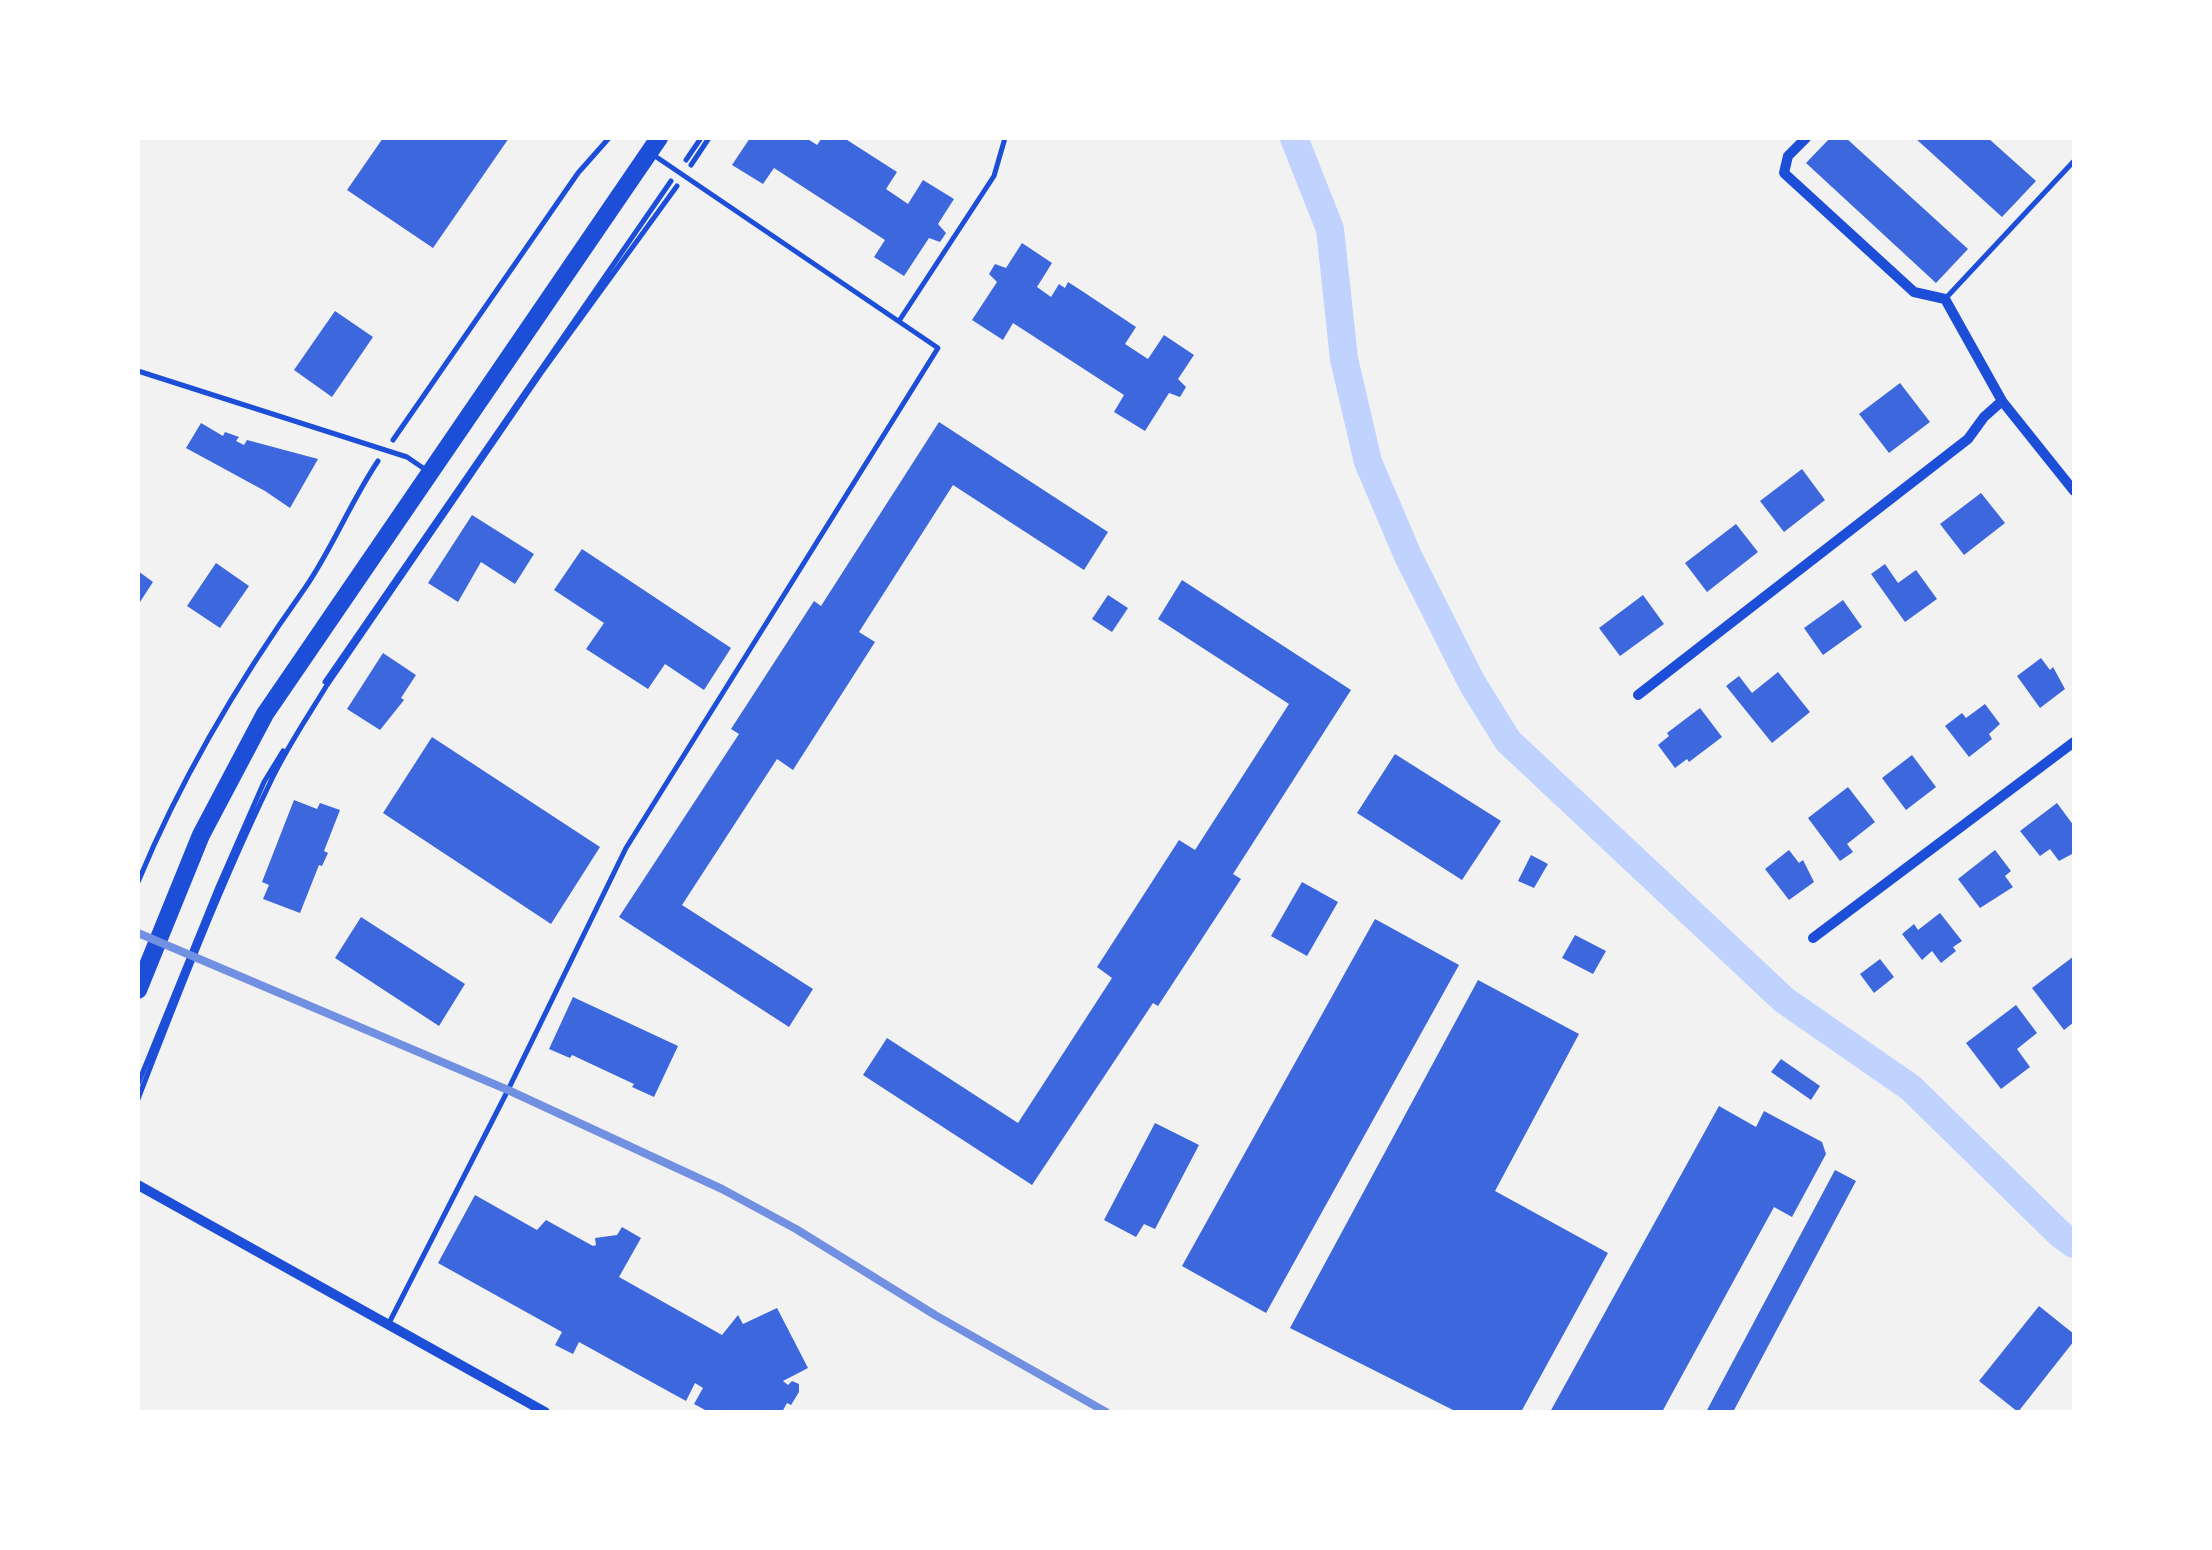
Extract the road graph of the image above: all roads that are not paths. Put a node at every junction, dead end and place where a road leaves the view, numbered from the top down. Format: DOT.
graph roads {
  1 [pos="1005,138"];
  2 [pos="1806,138"];
  3 [pos="654,145"];
  4 [pos="2074,161"];
  5 [pos="1945,299"];
  6 [pos="899,321"];
  7 [pos="138,372"];
  8 [pos="2002,401"];
  9 [pos="429,472"];
  10 [pos="2074,491"];
  11 [pos="1638,695"];
  12 [pos="2074,742"];
  13 [pos="1813,938"];
  14 [pos="138,990"];
  15 [pos="138,1185"];
  16 [pos="388,1325"];
  17 [pos="545,1412"];
  1 -- 6 [label="lane"];
  2 -- 5 [label="street"];
  3 -- 6 [label="lane"];
  3 -- 9 [label="main road"];
  4 -- 5 [label="lane"];
  5 -- 8 [label="street"];
  6 -- 16 [label="lane"];
  7 -- 9 [label="lane"];
  8 -- 10 [label="street"];
  8 -- 11 [label="street"];
  9 -- 14 [label="main road"];
  12 -- 13 [label="street"];
  15 -- 16 [label="street"];
  16 -- 17 [label="street"];
}
